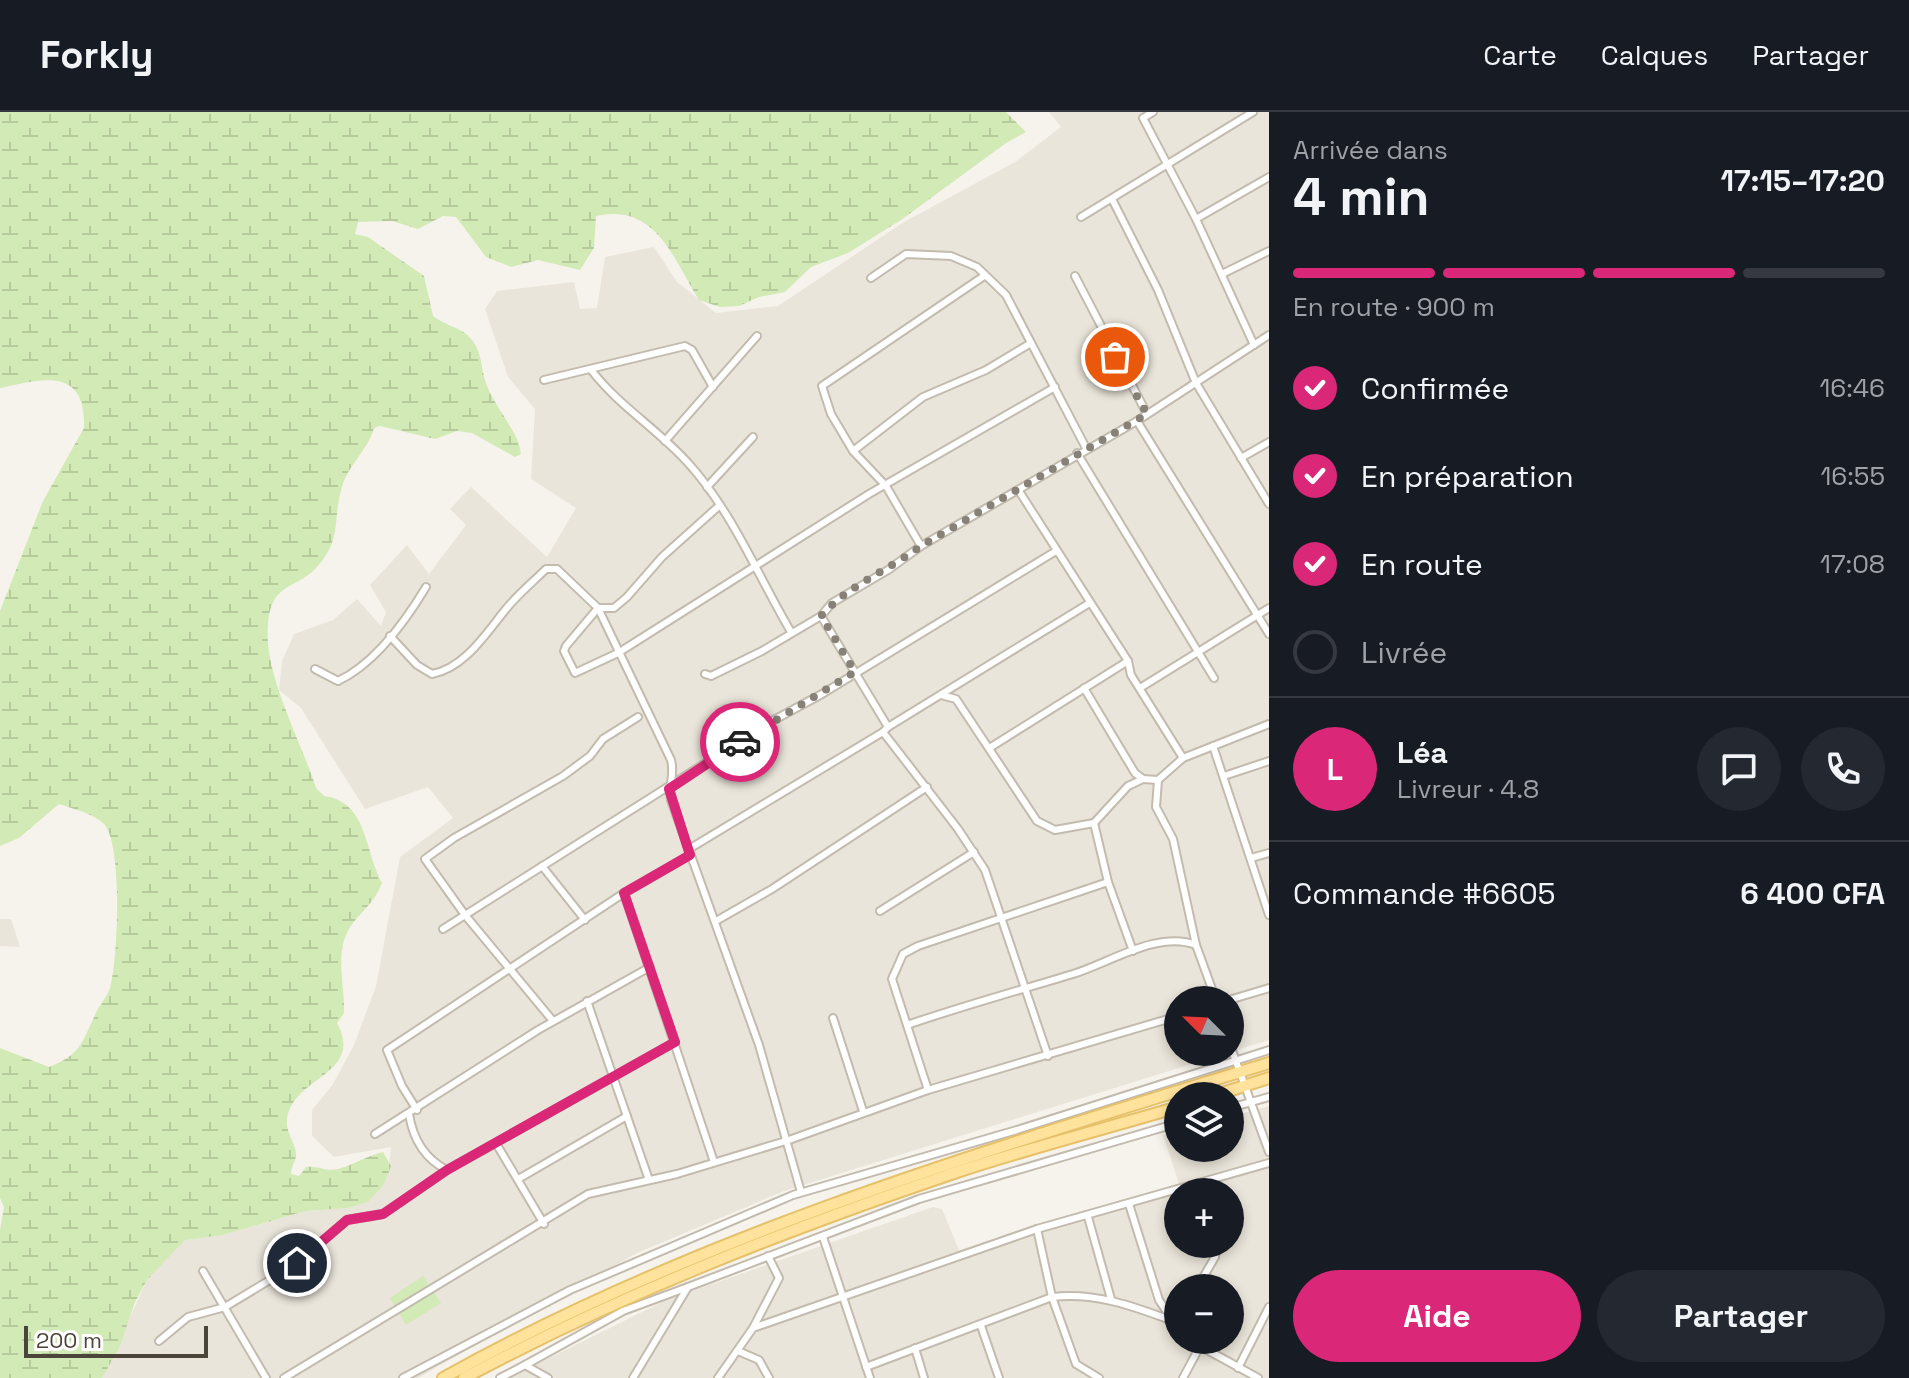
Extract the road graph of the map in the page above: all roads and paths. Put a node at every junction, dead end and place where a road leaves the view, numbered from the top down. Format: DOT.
graph roads {
  1 [pos="1153,112"];
  2 [pos="1253,112"];
  3 [pos="1168,163"];
  4 [pos="1269,177"];
  5 [pos="1112,199"];
  6 [pos="1081,217"];
  7 [pos="1196,219"];
  8 [pos="1269,251"];
  9 [pos="1222,274"];
  10 [pos="984,276"];
  11 [pos="1075,276"];
  12 [pos="871,278"];
  13 [pos="1269,335"];
  14 [pos="757,336"];
  15 [pos="1031,343"];
  16 [pos="1254,345"];
  17 [pos="592,371"];
  18 [pos="544,380"];
  19 [pos="1196,383"];
  20 [pos="713,387"];
  21 [pos="1055,387"];
  22 [pos="1147,414"];
  23 [pos="1137,421"];
  24 [pos="753,437"];
  25 [pos="665,441"];
  26 [pos="1269,442"];
  27 [pos="1086,448"];
  28 [pos="853,451"];
  29 [pos="1077,453"];
  30 [pos="1241,458"];
  31 [pos="886,486"];
  32 [pos="707,487"];
  33 [pos="1019,491"];
  34 [pos="1269,504"];
  35 [pos="720,505"];
  36 [pos="921,546"];
  37 [pos="1056,551"];
  38 [pos="752,566"];
  39 [pos="426,587"];
  40 [pos="1088,604"];
  41 [pos="598,608"];
  42 [pos="1269,608"];
  43 [pos="1257,615"];
  44 [pos="821,616"];
  45 [pos="791,632"];
  46 [pos="1269,634"];
  47 [pos="390,636"];
  48 [pos="1199,651"];
  49 [pos="618,653"];
  50 [pos="1128,661"];
  51 [pos="315,669"];
  52 [pos="855,672"];
  53 [pos="705,674"];
  54 [pos="1214,678"];
  55 [pos="1084,688"];
  56 [pos="1140,688"];
  57 [pos="941,695"];
  58 [pos="638,717"];
  59 [pos="1269,724"];
  60 [pos="886,730"];
  61 [pos="1213,746"];
  62 [pos="991,747"];
  63 [pos="1183,758"];
  64 [pos="1269,761"];
  65 [pos="1224,776"];
  66 [pos="1143,779"];
  67 [pos="1158,780"];
  68 [pos="927,787"];
  69 [pos="669,789"];
  70 [pos="1094,823"];
  71 [pos="689,852"];
  72 [pos="974,852"];
  73 [pos="1269,853"];
  74 [pos="1251,858"];
  75 [pos="542,866"];
  76 [pos="1108,882"];
  77 [pos="624,893"];
  78 [pos="880,911"];
  79 [pos="465,915"];
  80 [pos="1269,915"];
  81 [pos="1002,919"];
  82 [pos="585,920"];
  83 [pos="716,921"];
  84 [pos="443,929"];
  85 [pos="1196,945"];
  86 [pos="1133,951"];
  87 [pos="650,967"];
  88 [pos="510,968"];
  89 [pos="1211,986"];
  90 [pos="1025,987"];
  91 [pos="1269,988"];
  92 [pos="1244,996"];
  93 [pos="587,1001"];
  94 [pos="833,1018"];
  95 [pos="1164,1020"];
  96 [pos="553,1021"];
  97 [pos="907,1025"];
  98 [pos="675,1042"];
  99 [pos="1269,1050"];
  100 [pos="1048,1056"];
  101 [pos="1244,1063"];
  102 [pos="1269,1063"];
  103 [pos="1244,1065"];
  104 [pos="1238,1066"];
  105 [pos="613,1076"];
  106 [pos="1269,1078"];
  107 [pos="1246,1086"];
  108 [pos="928,1090"];
  109 [pos="1269,1097"];
  110 [pos="1252,1102"];
  111 [pos="1244,1104"];
  112 [pos="417,1110"];
  113 [pos="863,1111"];
  114 [pos="1164,1111"];
  115 [pos="409,1114"];
  116 [pos="627,1116"];
  117 [pos="1164,1127"];
  118 [pos="375,1134"];
  119 [pos="789,1140"];
  120 [pos="497,1145"];
  121 [pos="1269,1152"];
  122 [pos="714,1162"];
  123 [pos="1269,1163"];
  124 [pos="447,1170"];
  125 [pos="520,1178"];
  126 [pos="1220,1178"];
  127 [pos="649,1180"];
  128 [pos="801,1192"];
  129 [pos="1164,1194"];
  130 [pos="1129,1204"];
  131 [pos="859,1207"];
  132 [pos="1088,1217"];
  133 [pos="863,1221"];
  134 [pos="544,1224"];
  135 [pos="1037,1229"];
  136 [pos="823,1237"];
  137 [pos="768,1256"];
  138 [pos="203,1271"];
  139 [pos="688,1287"];
  140 [pos="1052,1297"];
  141 [pos="842,1298"];
  142 [pos="1111,1299"];
  143 [pos="1164,1306"];
  144 [pos="225,1307"];
  145 [pos="1269,1307"];
  146 [pos="1164,1317"];
  147 [pos="981,1326"];
  148 [pos="753,1328"];
  149 [pos="159,1341"];
  150 [pos="915,1348"];
  151 [pos="738,1351"];
  152 [pos="1196,1354"];
  153 [pos="1211,1354"];
  154 [pos="525,1365"];
  155 [pos="866,1367"];
  156 [pos="1238,1368"];
  157 [pos="266,1378"];
  158 [pos="284,1378"];
  159 [pos="403,1378"];
  160 [pos="443,1378"];
  161 [pos="464,1378"];
  162 [pos="500,1378"];
  163 [pos="548,1378"];
  164 [pos="633,1378"];
  165 [pos="718,1378"];
  166 [pos="769,1378"];
  167 [pos="870,1378"];
  168 [pos="924,1378"];
  169 [pos="999,1378"];
  170 [pos="1099,1378"];
  171 [pos="1183,1378"];
  172 [pos="1258,1378"];
  1 -- 3 [label="street"];
  2 -- 3 [label="street"];
  3 -- 5 [label="street"];
  3 -- 7 [label="street"];
  4 -- 7 [label="street"];
  5 -- 6 [label="street"];
  5 -- 19 [label="street"];
  7 -- 9 [label="street"];
  8 -- 9 [label="street"];
  9 -- 16 [label="street"];
  10 -- 12 [label="street"];
  10 -- 15 [label="street"];
  10 -- 28 [label="street"];
  11 -- 22 [label="street"];
  13 -- 16 [label="street"];
  14 -- 20 [label="street"];
  15 -- 21 [label="street"];
  15 -- 28 [label="street"];
  16 -- 19 [label="street"];
  17 -- 18 [label="street"];
  17 -- 20 [label="street"];
  17 -- 25 [label="street"];
  19 -- 22 [label="street"];
  19 -- 30 [label="street"];
  20 -- 25 [label="street"];
  21 -- 27 [label="street"];
  21 -- 31 [label="street"];
  22 -- 23 [label="street"];
  23 -- 27 [label="street"];
  23 -- 43 [label="street"];
  24 -- 32 [label="street"];
  25 -- 32 [label="street"];
  26 -- 30 [label="street"];
  27 -- 29 [label="street"];
  28 -- 31 [label="street"];
  29 -- 33 [label="street"];
  29 -- 48 [label="street"];
  30 -- 34 [label="street"];
  31 -- 36 [label="street"];
  31 -- 38 [label="street"];
  32 -- 35 [label="street"];
  33 -- 36 [label="street"];
  33 -- 37 [label="street"];
  35 -- 38 [label="street"];
  35 -- 41 [label="street"];
  36 -- 44 [label="street"];
  37 -- 40 [label="street"];
  37 -- 52 [label="street"];
  38 -- 45 [label="street"];
  38 -- 49 [label="street"];
  39 -- 47 [label="street"];
  40 -- 50 [label="street"];
  40 -- 57 [label="street"];
  41 -- 47 [label="street"];
  41 -- 49 [label="street"];
  41 -- 49 [label="street"];
  42 -- 43 [label="street"];
  43 -- 46 [label="street"];
  43 -- 48 [label="street"];
  44 -- 45 [label="street"];
  44 -- 52 [label="street"];
  45 -- 53 [label="street"];
  47 -- 51 [label="street"];
  48 -- 54 [label="street"];
  48 -- 56 [label="street"];
  49 -- 69 [label="street"];
  50 -- 55 [label="street"];
  50 -- 56 [label="street"];
  52 -- 60 [label="street"];
  52 -- 69 [label="street"];
  55 -- 62 [label="street"];
  55 -- 66 [label="street"];
  56 -- 63 [label="street"];
  57 -- 60 [label="street"];
  57 -- 62 [label="street"];
  58 -- 79 [label="street"];
  59 -- 61 [label="street"];
  60 -- 68 [label="street"];
  60 -- 71 [label="street"];
  61 -- 63 [label="street"];
  61 -- 65 [label="street"];
  62 -- 70 [label="street"];
  63 -- 67 [label="street"];
  64 -- 65 [label="street"];
  65 -- 74 [label="street"];
  66 -- 67 [label="street"];
  66 -- 70 [label="street"];
  67 -- 85 [label="street"];
  68 -- 72 [label="street"];
  68 -- 83 [label="street"];
  69 -- 71 [label="street"];
  69 -- 75 [label="street"];
  70 -- 76 [label="street"];
  71 -- 77 [label="street"];
  71 -- 83 [label="street"];
  72 -- 78 [label="street"];
  72 -- 81 [label="street"];
  73 -- 74 [label="street"];
  74 -- 80 [label="street"];
  75 -- 79 [label="street"];
  75 -- 82 [label="street"];
  76 -- 81 [label="street"];
  76 -- 86 [label="street"];
  77 -- 82 [label="street"];
  77 -- 87 [label="street"];
  79 -- 84 [label="street"];
  79 -- 88 [label="street"];
  81 -- 90 [label="street"];
  81 -- 97 [label="street"];
  82 -- 88 [label="street"];
  83 -- 119 [label="street"];
  85 -- 86 [label="street"];
  85 -- 89 [label="street"];
  86 -- 90 [label="street"];
  87 -- 93 [label="street"];
  87 -- 98 [label="street"];
  88 -- 96 [label="street"];
  88 -- 112 [label="street"];
  90 -- 97 [label="street"];
  90 -- 100 [label="street"];
  91 -- 92 [label="street"];
  93 -- 96 [label="street"];
  93 -- 105 [label="street"];
  94 -- 113 [label="street"];
  95 -- 100 [label="street"];
  96 -- 112 [label="street"];
  97 -- 108 [label="street"];
  98 -- 105 [label="street"];
  98 -- 122 [label="street"];
  99 -- 101 [label="street"];
  100 -- 108 [label="street"];
  102 -- 103 [label="main road"];
  104 -- 107 [label="street"];
  104 -- 128 [label="street"];
  104 -- 160 [label="main road"];
  105 -- 116 [label="street"];
  105 -- 120 [label="street"];
  106 -- 107 [label="main road"];
  107 -- 110 [label="street"];
  108 -- 113 [label="street"];
  109 -- 110 [label="street"];
  110 -- 111 [label="street"];
  110 -- 121 [label="street"];
  112 -- 115 [label="street"];
  113 -- 119 [label="street"];
  114 -- 131 [label="main road"];
  115 -- 118 [label="street"];
  115 -- 124 [label="street"];
  116 -- 125 [label="street"];
  116 -- 127 [label="street"];
  117 -- 133 [label="street"];
  119 -- 122 [label="street"];
  119 -- 128 [label="street"];
  120 -- 124 [label="street"];
  120 -- 125 [label="street"];
  122 -- 127 [label="street"];
  123 -- 126 [label="street"];
  124 -- 144 [label="street"];
  125 -- 134 [label="street"];
  127 -- 134 [label="street"];
  128 -- 159 [label="street"];
  129 -- 130 [label="street"];
  130 -- 132 [label="street"];
  130 -- 143 [label="street"];
  131 -- 133 [label="street"];
  131 -- 161 [label="main road"];
  132 -- 135 [label="street"];
  132 -- 142 [label="street"];
  133 -- 136 [label="street"];
  134 -- 158 [label="street"];
  135 -- 140 [label="street"];
  135 -- 141 [label="street"];
  136 -- 137 [label="street"];
  136 -- 141 [label="street"];
  137 -- 139 [label="street"];
  137 -- 148 [label="street"];
  138 -- 144 [label="street"];
  139 -- 154 [label="street"];
  139 -- 164 [label="street"];
  140 -- 142 [label="street"];
  140 -- 147 [label="street"];
  140 -- 170 [label="street"];
  141 -- 148 [label="street"];
  141 -- 155 [label="street"];
  142 -- 146 [label="street"];
  144 -- 149 [label="street"];
  144 -- 157 [label="street"];
  145 -- 156 [label="street"];
  147 -- 150 [label="street"];
  147 -- 169 [label="street"];
  148 -- 151 [label="street"];
  150 -- 155 [label="street"];
  150 -- 168 [label="street"];
  151 -- 165 [label="street"];
  151 -- 166 [label="street"];
  152 -- 171 [label="street"];
  153 -- 156 [label="street"];
  154 -- 162 [label="street"];
  154 -- 163 [label="street"];
  155 -- 167 [label="street"];
  156 -- 172 [label="street"];
}
